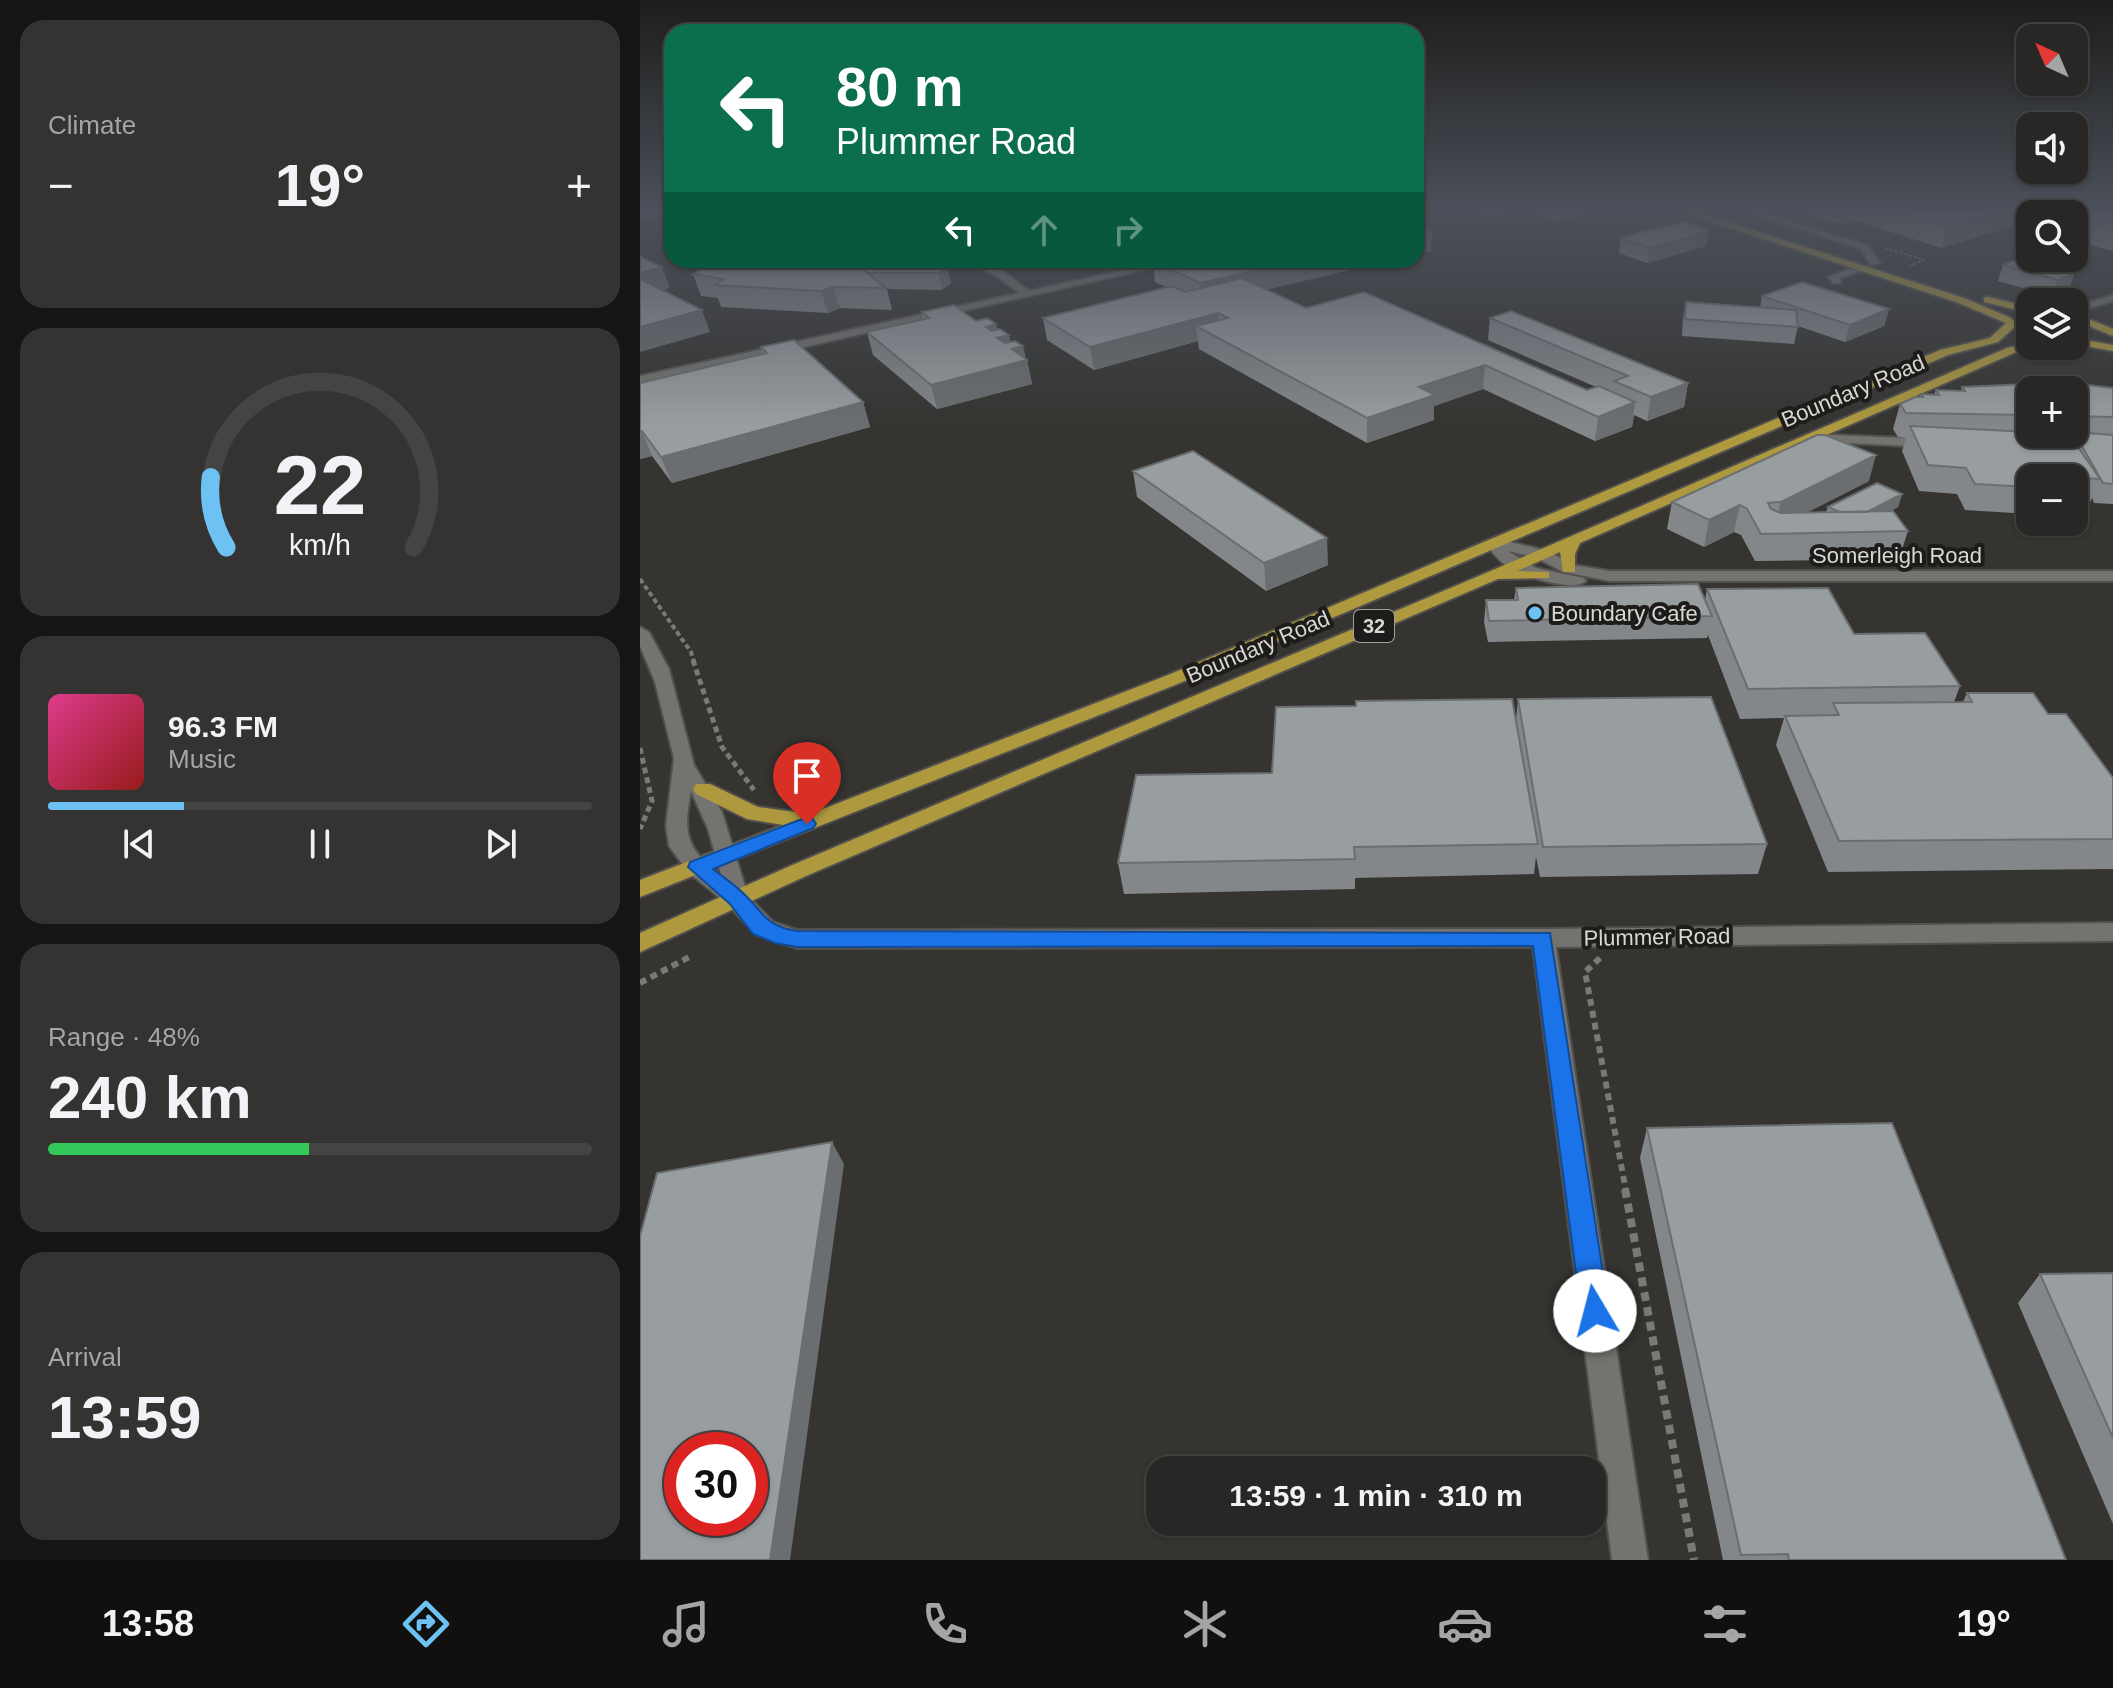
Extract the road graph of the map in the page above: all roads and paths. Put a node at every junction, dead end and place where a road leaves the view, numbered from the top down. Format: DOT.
graph roads {
  1 [pos="1008,280"];
  2 [pos="1092,280"];
  3 [pos="1897,280"];
  4 [pos="1926,280"];
  5 [pos="1027,294"];
  6 [pos="2113,298"];
  7 [pos="2088,306"];
  8 [pos="2016,307"];
  9 [pos="2113,309"];
  10 [pos="2016,313"];
  11 [pos="2009,322"];
  12 [pos="2088,323"];
  13 [pos="2016,326"];
  14 [pos="2095,327"];
  15 [pos="2113,333"];
  16 [pos="2088,338"];
  17 [pos="2088,344"];
  18 [pos="2113,348"];
  19 [pos="2016,349"];
  20 [pos="640,380"];
  21 [pos="1842,424"];
  22 [pos="1810,438"];
  23 [pos="1877,442"];
  24 [pos="1948,444"];
  25 [pos="1574,540"];
  26 [pos="1493,543"];
  27 [pos="1542,554"];
  28 [pos="1514,566"];
  29 [pos="1569,569"];
  30 [pos="1543,575"];
  31 [pos="1492,576"];
  32 [pos="2113,576"];
  33 [pos="1682,578"];
  34 [pos="640,579"];
  35 [pos="640,632"];
  36 [pos="640,748"];
  37 [pos="684,766"];
  38 [pos="703,789"];
  39 [pos="762,815"];
  40 [pos="829,815"];
  41 [pos="640,829"];
  42 [pos="728,855"];
  43 [pos="697,867"];
  44 [pos="640,889"];
  45 [pos="737,899"];
  46 [pos="2113,932"];
  47 [pos="1543,938"];
  48 [pos="640,943"];
  49 [pos="691,956"];
  50 [pos="1616,957"];
  51 [pos="640,983"];
  52 [pos="1630,1560"];
  53 [pos="1694,1560"];
  1 -- 5 [label="street"];
  2 -- 5 [label="street"];
  3 -- 11 [label="main road"];
  4 -- 8 [label="main road, 32"];
  5 -- 20 [label="street"];
  6 -- 7 [label="street"];
  9 -- 14 [label="street"];
  10 -- 11 [label="main road, 32"];
  11 -- 13 [label="main road"];
  11 -- 26 [label="main road, Boundary Road / 32"];
  12 -- 14 [label="main road"];
  14 -- 15 [label="main road"];
  14 -- 16 [label="main road"];
  17 -- 18 [label="main road"];
  19 -- 21 [label="main road, Boundary Road / 32"];
  21 -- 22 [label="main road, Boundary Road / 32"];
  21 -- 23 [label="street"];
  22 -- 23 [label="street"];
  22 -- 25 [label="main road, Boundary Road / 32"];
  23 -- 24 [label="street"];
  25 -- 27 [label="main road, Boundary Road / 32"];
  25 -- 29 [label="main road"];
  26 -- 27 [label="street, Somerleigh Road"];
  26 -- 28 [label="street"];
  26 -- 40 [label="main road, Boundary Road / 32"];
  27 -- 28 [label="main road, Boundary Road / 32"];
  27 -- 29 [label="street, Somerleigh Road"];
  28 -- 30 [label="street, Somerleigh Road"];
  28 -- 31 [label="main road, Boundary Road / 32"];
  29 -- 33 [label="street, Somerleigh Road"];
  30 -- 31 [label="main road"];
  30 -- 33 [label="street, Somerleigh Road"];
  31 -- 45 [label="main road, Boundary Road / 32"];
  32 -- 33 [label="street, Somerleigh Road"];
  34 -- 39 [label="path"];
  35 -- 37 [label="street"];
  36 -- 41 [label="path"];
  37 -- 38 [label="street, Plummer Road"];
  37 -- 43 [label="street"];
  38 -- 39 [label="main road"];
  38 -- 42 [label="street, Plummer Road"];
  39 -- 40 [label="main road"];
  40 -- 42 [label="main road, Boundary Road / 32"];
  42 -- 43 [label="main road, Boundary Road / 32"];
  42 -- 45 [label="street, Plummer Road"];
  43 -- 44 [label="main road, Boundary Road / 32"];
  43 -- 45 [label="street, Plummer Road"];
  45 -- 47 [label="street, Plummer Road"];
  45 -- 48 [label="main road, Boundary Road / 32"];
  46 -- 47 [label="street, Plummer Road"];
  47 -- 52 [label="street"];
  49 -- 51 [label="path"];
  50 -- 53 [label="path"];
}
